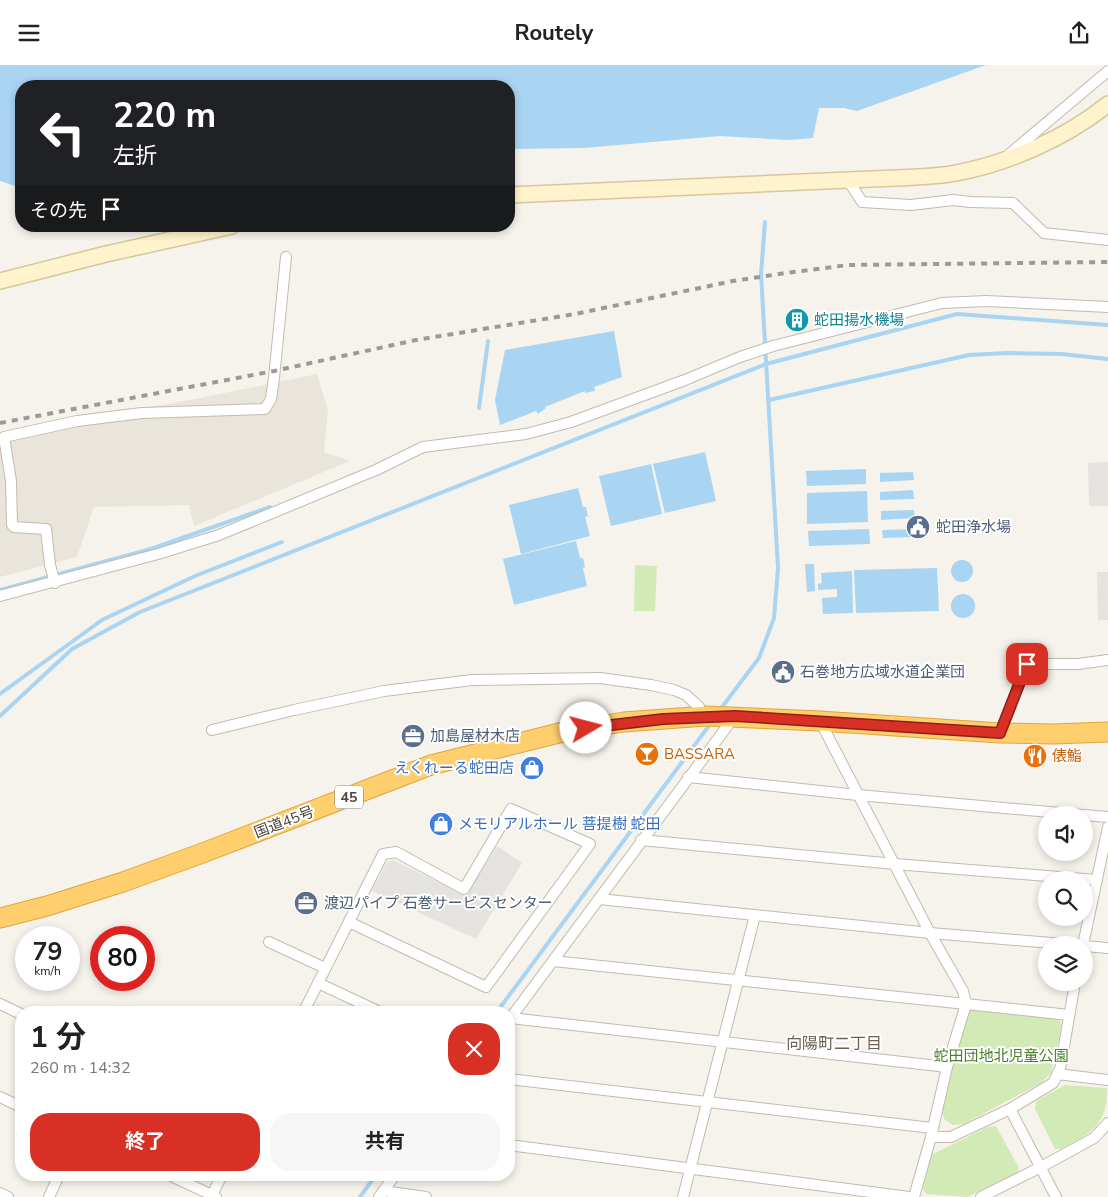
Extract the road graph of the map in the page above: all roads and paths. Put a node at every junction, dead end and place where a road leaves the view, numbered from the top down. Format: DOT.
graph roads {
  1 [pos="1108,71"];
  2 [pos="1108,104"];
  3 [pos="1000,161"];
  4 [pos="848,180"];
  5 [pos="515,195"];
  6 [pos="205,232"];
  7 [pos="1108,240"];
  8 [pos="286,257"];
  9 [pos="0,281"];
  10 [pos="1108,307"];
  11 [pos="55,582"];
  12 [pos="0,596"];
  13 [pos="1108,660"];
  14 [pos="705,716"];
  15 [pos="730,716"];
  16 [pos="820,721"];
  17 [pos="212,730"];
  18 [pos="1108,732"];
  19 [pos="1000,733"];
  20 [pos="688,777"];
  21 [pos="858,795"];
  22 [pos="1038,811"];
  23 [pos="1093,816"];
  24 [pos="1108,817"];
  25 [pos="1108,827"];
  26 [pos="641,840"];
  27 [pos="895,864"];
  28 [pos="1097,880"];
  29 [pos="599,899"];
  30 [pos="755,915"];
  31 [pos="0,918"];
  32 [pos="349,922"];
  33 [pos="930,933"];
  34 [pos="1085,936"];
  35 [pos="269,942"];
  36 [pos="1038,942"];
  37 [pos="1093,947"];
  38 [pos="1108,949"];
  39 [pos="553,961"];
  40 [pos="325,968"];
  41 [pos="739,980"];
  42 [pos="318,983"];
  43 [pos="1074,991"];
  44 [pos="0,1004"];
  45 [pos="966,1004"];
  46 [pos="306,1006"];
  47 [pos="367,1006"];
  48 [pos="15,1011"];
  49 [pos="515,1011"];
  50 [pos="1069,1015"];
  51 [pos="515,1020"];
  52 [pos="723,1042"];
  53 [pos="947,1067"];
  54 [pos="1057,1074"];
  55 [pos="515,1080"];
  56 [pos="1108,1080"];
  57 [pos="0,1097"];
  58 [pos="707,1103"];
  59 [pos="15,1104"];
  60 [pos="1010,1109"];
  61 [pos="1108,1123"];
  62 [pos="932,1133"];
  63 [pos="515,1146"];
  64 [pos="1041,1167"];
  65 [pos="690,1168"];
  66 [pos="56,1181"];
  67 [pos="182,1181"];
  68 [pos="219,1181"];
  69 [pos="391,1181"];
  70 [pos="0,1193"];
  71 [pos="381,1194"];
  72 [pos="213,1196"];
  73 [pos="8,1197"];
  74 [pos="49,1197"];
  75 [pos="426,1197"];
  76 [pos="683,1197"];
  77 [pos="909,1197"];
  78 [pos="914,1197"];
  79 [pos="981,1197"];
  80 [pos="1056,1197"];
  1 -- 3 [label="street"];
  2 -- 3 [label="street"];
  3 -- 4 [label="street"];
  4 -- 5 [label="street"];
  4 -- 7 [label="street"];
  6 -- 9 [label="street"];
  8 -- 11 [label="street"];
  10 -- 11 [label="street"];
  11 -- 12 [label="street"];
  13 -- 19 [label="street"];
  14 -- 15 [label="highway, 国道45号 / 45"];
  14 -- 17 [label="street"];
  14 -- 31 [label="highway, 国道45号 / 45"];
  15 -- 16 [label="highway, 国道45号 / 45"];
  15 -- 20 [label="street"];
  16 -- 19 [label="highway, 国道45号 / 45"];
  16 -- 21 [label="street"];
  18 -- 19 [label="highway, 国道45号 / 45"];
  20 -- 21 [label="street"];
  20 -- 26 [label="street"];
  21 -- 22 [label="street"];
  21 -- 27 [label="street"];
  23 -- 24 [label="street"];
  25 -- 28 [label="street"];
  26 -- 27 [label="street"];
  26 -- 29 [label="street"];
  27 -- 28 [label="street"];
  27 -- 33 [label="street"];
  28 -- 34 [label="street"];
  29 -- 30 [label="street"];
  29 -- 39 [label="street"];
  30 -- 33 [label="street"];
  30 -- 41 [label="street"];
  32 -- 32 [label="street"];
  32 -- 40 [label="street"];
  33 -- 36 [label="street"];
  33 -- 45 [label="street"];
  35 -- 40 [label="street"];
  37 -- 38 [label="street"];
  39 -- 41 [label="street"];
  39 -- 49 [label="street"];
  40 -- 42 [label="street"];
  41 -- 45 [label="street"];
  41 -- 52 [label="street"];
  42 -- 46 [label="street"];
  42 -- 47 [label="street"];
  43 -- 50 [label="street"];
  44 -- 48 [label="street"];
  45 -- 50 [label="street"];
  45 -- 53 [label="street"];
  50 -- 54 [label="street"];
  51 -- 52 [label="street"];
  52 -- 53 [label="street"];
  52 -- 58 [label="street"];
  53 -- 62 [label="street"];
  54 -- 56 [label="street"];
  54 -- 60 [label="street"];
  55 -- 58 [label="street"];
  57 -- 59 [label="street"];
  58 -- 62 [label="street"];
  58 -- 65 [label="street"];
  60 -- 62 [label="street"];
  60 -- 64 [label="street"];
  61 -- 64 [label="street"];
  62 -- 78 [label="street"];
  63 -- 65 [label="street"];
  64 -- 79 [label="street"];
  64 -- 80 [label="street"];
  65 -- 76 [label="street"];
  65 -- 77 [label="street"];
  66 -- 74 [label="street"];
  67 -- 72 [label="street"];
  68 -- 72 [label="street"];
  69 -- 71 [label="street"];
  70 -- 73 [label="street"];
  71 -- 75 [label="street"];
}
